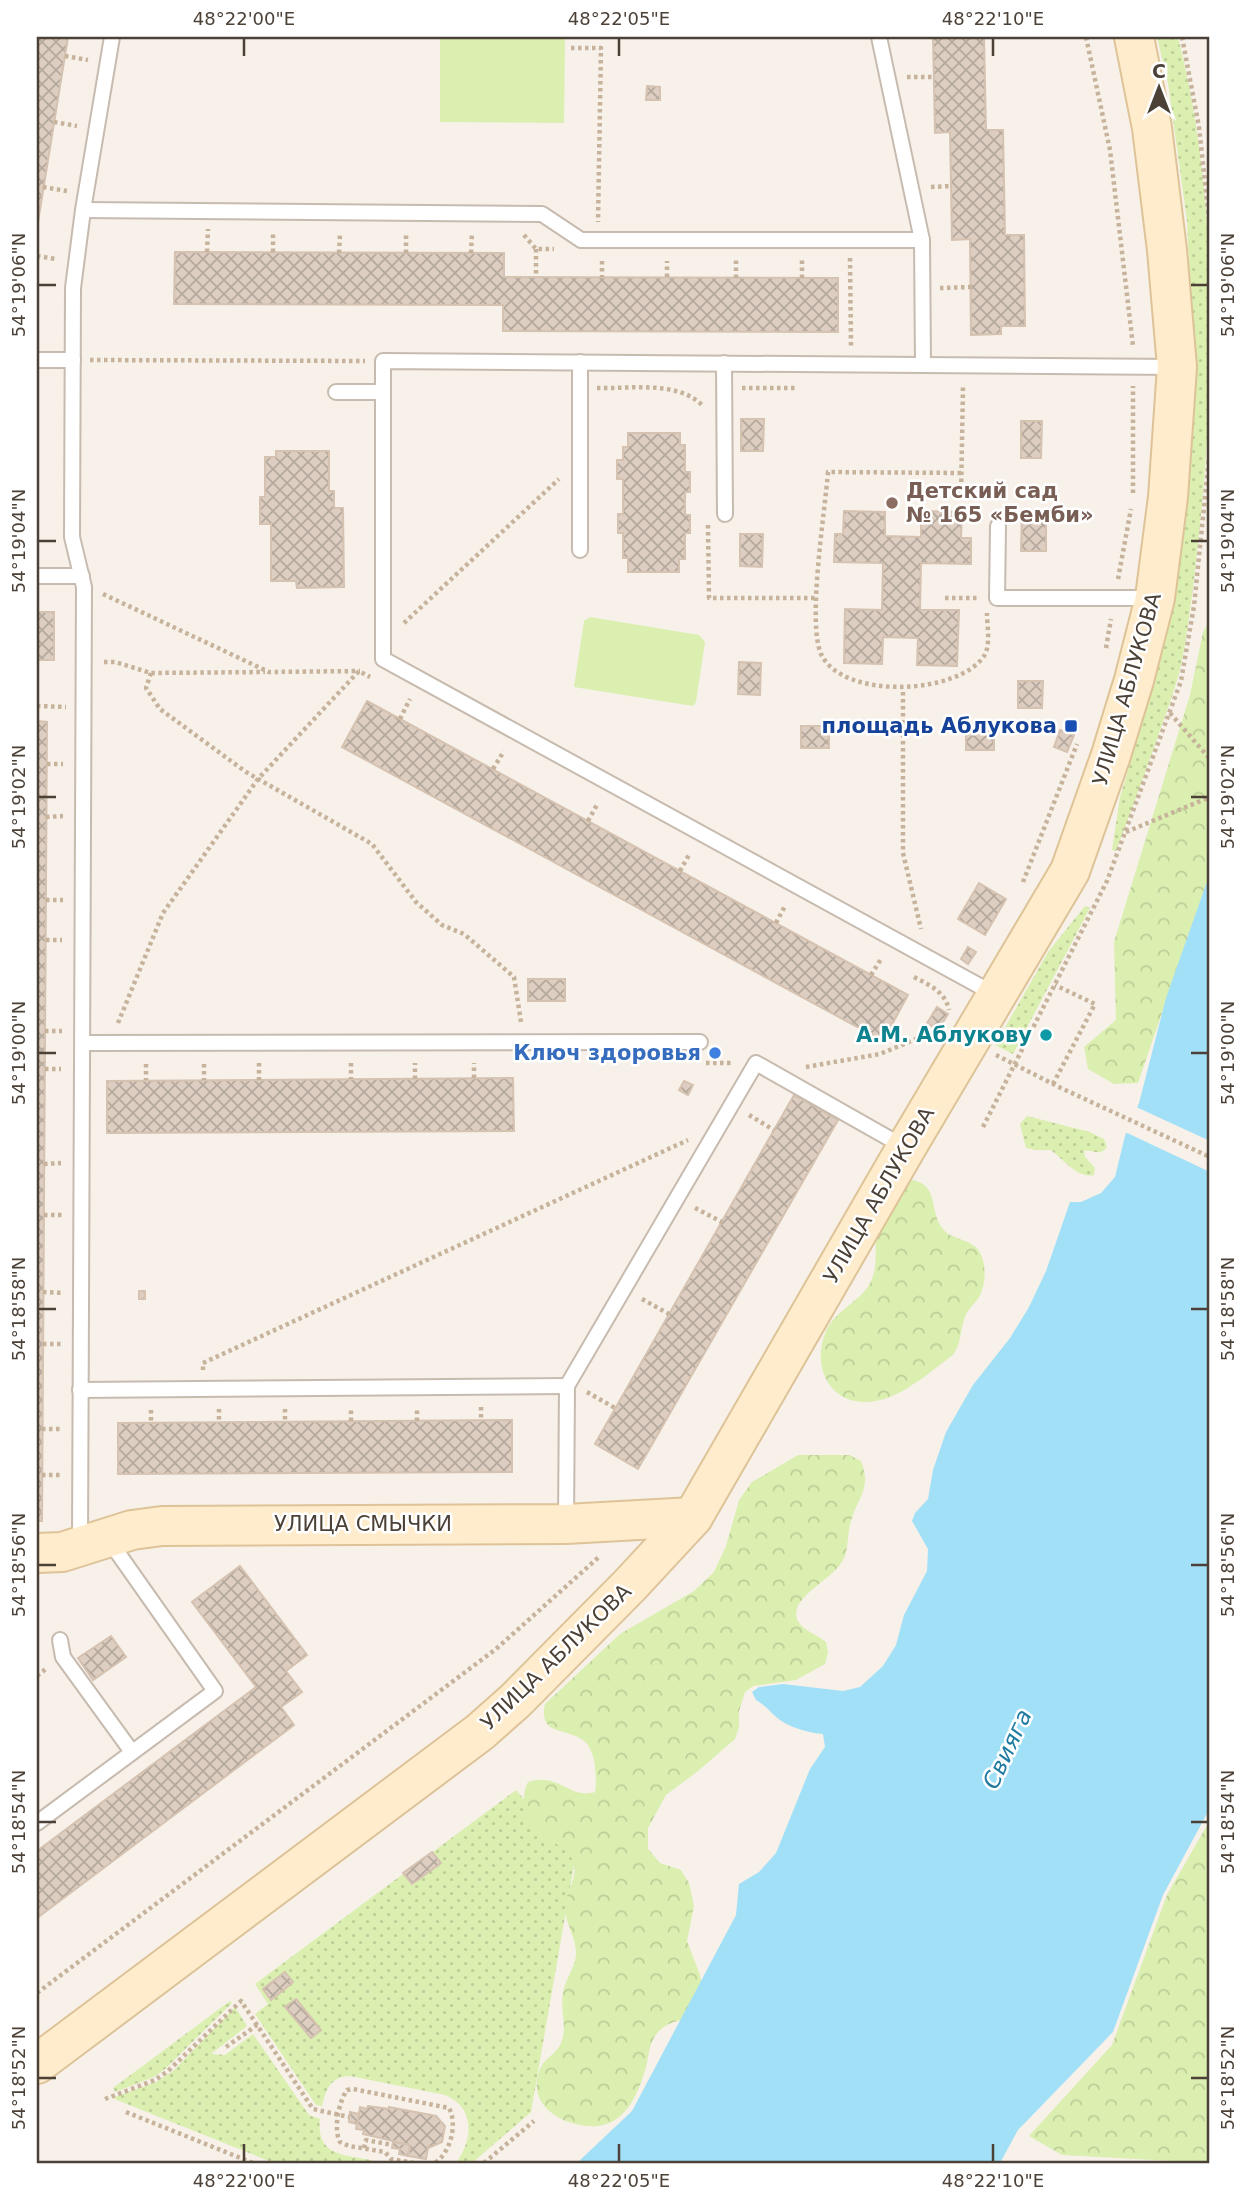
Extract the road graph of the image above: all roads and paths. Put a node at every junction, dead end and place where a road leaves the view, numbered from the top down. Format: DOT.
graph roads {
  1 [pos="112,37"];
  2 [pos="879,37"];
  3 [pos="1086,37"];
  4 [pos="1134,37"];
  5 [pos="1182,37"];
  6 [pos="571,48"];
  7 [pos="900,77"];
  8 [pos="934,77"];
  9 [pos="951,186"];
  10 [pos="923,187"];
  11 [pos="83,210"];
  12 [pos="221,227"];
  13 [pos="273,227"];
  14 [pos="340,228"];
  15 [pos="1210,228"];
  16 [pos="407,229"];
  17 [pos="484,229"];
  18 [pos="519,230"];
  19 [pos="598,240"];
  20 [pos="922,240"];
  21 [pos="536,248"];
  22 [pos="562,249"];
  23 [pos="802,250"];
  24 [pos="850,250"];
  25 [pos="207,252"];
  26 [pos="273,252"];
  27 [pos="339,253"];
  28 [pos="406,253"];
  29 [pos="471,253"];
  30 [pos="536,277"];
  31 [pos="802,278"];
  32 [pos="971,287"];
  33 [pos="935,288"];
  34 [pos="37,360"];
  35 [pos="73,360"];
  36 [pos="94,360"];
  37 [pos="383,361"];
  38 [pos="580,362"];
  39 [pos="724,363"];
  40 [pos="851,364"];
  41 [pos="923,364"];
  42 [pos="1133,367"];
  43 [pos="1177,367"];
  44 [pos="963,387"];
  45 [pos="336,392"];
  46 [pos="383,392"];
  47 [pos="580,460"];
  48 [pos="961,473"];
  49 [pos="961,496"];
  50 [pos="724,514"];
  51 [pos="998,526"];
  52 [pos="580,550"];
  53 [pos="37,576"];
  54 [pos="83,582"];
  55 [pos="945,598"];
  56 [pos="993,598"];
  57 [pos="1115,598"];
  58 [pos="1155,598"];
  59 [pos="383,642"];
  60 [pos="383,659"];
  61 [pos="1104,659"];
  62 [pos="106,662"];
  63 [pos="359,671"];
  64 [pos="269,672"];
  65 [pos="151,673"];
  66 [pos="903,692"];
  67 [pos="410,699"];
  68 [pos="1170,712"];
  69 [pos="400,719"];
  70 [pos="1079,738"];
  71 [pos="503,751"];
  72 [pos="1210,759"];
  73 [pos="493,769"];
  74 [pos="258,779"];
  75 [pos="1210,797"];
  76 [pos="598,803"];
  77 [pos="588,821"];
  78 [pos="1125,832"];
  79 [pos="690,853"];
  80 [pos="680,871"];
  81 [pos="1019,891"];
  82 [pos="785,906"];
  83 [pos="776,923"];
  84 [pos="881,958"];
  85 [pos="927,958"];
  86 [pos="872,975"];
  87 [pos="1055,985"];
  88 [pos="997,996"];
  89 [pos="45,1031"];
  90 [pos="72,1031"];
  91 [pos="957,1035"];
  92 [pos="700,1042"];
  93 [pos="83,1043"];
  94 [pos="109,1043"];
  95 [pos="524,1043"];
  96 [pos="146,1062"];
  97 [pos="204,1062"];
  98 [pos="259,1062"];
  99 [pos="351,1063"];
  100 [pos="415,1063"];
  101 [pos="474,1063"];
  102 [pos="45,1069"];
  103 [pos="71,1069"];
  104 [pos="774,1073"];
  105 [pos="474,1078"];
  106 [pos="351,1079"];
  107 [pos="415,1079"];
  108 [pos="146,1080"];
  109 [pos="204,1080"];
  110 [pos="259,1080"];
  111 [pos="1053,1084"];
  112 [pos="749,1115"];
  113 [pos="720,1125"];
  114 [pos="774,1130"];
  115 [pos="906,1148"];
  116 [pos="1210,1157"];
  117 [pos="70,1163"];
  118 [pos="44,1164"];
  119 [pos="695,1208"];
  120 [pos="44,1215"];
  121 [pos="70,1215"];
  122 [pos="722,1222"];
  123 [pos="43,1292"];
  124 [pos="69,1293"];
  125 [pos="642,1299"];
  126 [pos="669,1314"];
  127 [pos="43,1343"];
  128 [pos="69,1343"];
  129 [pos="567,1386"];
  130 [pos="203,1389"];
  131 [pos="80,1390"];
  132 [pos="587,1392"];
  133 [pos="417,1402"];
  134 [pos="481,1402"];
  135 [pos="352,1403"];
  136 [pos="285,1404"];
  137 [pos="151,1405"];
  138 [pos="615,1408"];
  139 [pos="481,1420"];
  140 [pos="351,1421"];
  141 [pos="417,1421"];
  142 [pos="219,1422"];
  143 [pos="285,1422"];
  144 [pos="151,1423"];
  145 [pos="42,1429"];
  146 [pos="68,1429"];
  147 [pos="42,1475"];
  148 [pos="67,1475"];
  149 [pos="693,1517"];
  150 [pos="566,1524"];
  151 [pos="93,1542"];
  152 [pos="37,1553"];
  153 [pos="602,1554"];
  154 [pos="60,1640"];
  155 [pos="132,1752"];
  156 [pos="37,1823"];
  157 [pos="37,1993"];
  158 [pos="257,2025"];
  159 [pos="226,2048"];
  160 [pos="37,2064"];
  161 [pos="105,2099"];
  162 [pos="126,2112"];
  163 [pos="339,2115"];
  164 [pos="349,2117"];
  165 [pos="534,2121"];
  166 [pos="392,2145"];
  167 [pos="364,2148"];
  168 [pos="443,2158"];
  169 [pos="253,2163"];
  170 [pos="414,2163"];
  171 [pos="435,2163"];
  172 [pos="448,2163"];
  173 [pos="484,2163"];
  1 -- 11 [label="lane"];
  2 -- 20 [label="lane"];
  3 -- 42 [label="path"];
  4 -- 43 [label="street, УЛИЦА АБЛУКОВА"];
  5 -- 15 [label="path"];
  6 -- 19 [label="path"];
  7 -- 8 [label="path"];
  9 -- 10 [label="path"];
  11 -- 19 [label="lane"];
  11 -- 35 [label="lane"];
  12 -- 25 [label="path"];
  13 -- 26 [label="path"];
  14 -- 27 [label="path"];
  16 -- 28 [label="path"];
  17 -- 29 [label="path"];
  18 -- 21 [label="path"];
  19 -- 20 [label="lane"];
  20 -- 41 [label="lane"];
  21 -- 22 [label="path"];
  21 -- 30 [label="path"];
  23 -- 31 [label="path"];
  24 -- 40 [label="path"];
  32 -- 33 [label="path"];
  34 -- 35 [label="lane"];
  35 -- 54 [label="lane"];
  36 -- 37 [label="path"];
  37 -- 38 [label="lane"];
  37 -- 46 [label="lane"];
  38 -- 39 [label="lane"];
  38 -- 47 [label="lane"];
  39 -- 40 [label="lane"];
  39 -- 50 [label="lane"];
  40 -- 41 [label="lane"];
  41 -- 42 [label="lane"];
  42 -- 43 [label="lane"];
  42 -- 57 [label="path"];
  43 -- 58 [label="street, УЛИЦА АБЛУКОВА"];
  44 -- 48 [label="path"];
  45 -- 46 [label="lane"];
  46 -- 59 [label="lane"];
  47 -- 52 [label="lane"];
  47 -- 59 [label="path"];
  48 -- 49 [label="path"];
  48 -- 56 [label="path"];
  51 -- 56 [label="lane"];
  53 -- 54 [label="lane"];
  54 -- 64 [label="path"];
  54 -- 93 [label="lane"];
  55 -- 56 [label="path"];
  56 -- 57 [label="lane"];
  57 -- 58 [label="lane"];
  57 -- 61 [label="path"];
  58 -- 88 [label="street, УЛИЦА АБЛУКОВА"];
  59 -- 60 [label="lane"];
  60 -- 63 [label="path"];
  60 -- 85 [label="lane"];
  62 -- 65 [label="path"];
  63 -- 64 [label="path"];
  63 -- 74 [label="path"];
  64 -- 65 [label="path"];
  65 -- 74 [label="path"];
  66 -- 85 [label="path"];
  67 -- 69 [label="path"];
  68 -- 72 [label="path"];
  70 -- 81 [label="path"];
  71 -- 73 [label="path"];
  74 -- 94 [label="path"];
  74 -- 95 [label="path"];
  75 -- 78 [label="path"];
  76 -- 77 [label="path"];
  79 -- 80 [label="path"];
  82 -- 83 [label="path"];
  84 -- 86 [label="path"];
  85 -- 88 [label="lane"];
  87 -- 111 [label="path"];
  88 -- 91 [label="street, УЛИЦА АБЛУКОВА"];
  89 -- 90 [label="path"];
  91 -- 104 [label="path"];
  91 -- 111 [label="path"];
  91 -- 115 [label="street, УЛИЦА АБЛУКОВА"];
  92 -- 95 [label="lane"];
  93 -- 94 [label="lane"];
  93 -- 131 [label="lane"];
  94 -- 95 [label="lane"];
  96 -- 108 [label="path"];
  97 -- 109 [label="path"];
  98 -- 110 [label="path"];
  99 -- 106 [label="path"];
  100 -- 107 [label="path"];
  101 -- 105 [label="path"];
  102 -- 103 [label="path"];
  104 -- 113 [label="lane"];
  104 -- 115 [label="lane"];
  111 -- 116 [label="path"];
  112 -- 114 [label="path"];
  113 -- 129 [label="lane"];
  113 -- 130 [label="path"];
  115 -- 149 [label="street, УЛИЦА АБЛУКОВА"];
  117 -- 118 [label="path"];
  119 -- 122 [label="path"];
  120 -- 121 [label="path"];
  123 -- 124 [label="path"];
  125 -- 126 [label="path"];
  127 -- 128 [label="path"];
  129 -- 130 [label="lane"];
  129 -- 150 [label="lane"];
  130 -- 131 [label="lane"];
  130 -- 142 [label="path"];
  131 -- 151 [label="lane"];
  132 -- 138 [label="path"];
  133 -- 141 [label="path"];
  134 -- 139 [label="path"];
  135 -- 140 [label="path"];
  136 -- 143 [label="path"];
  137 -- 144 [label="path"];
  145 -- 146 [label="path"];
  147 -- 148 [label="path"];
  149 -- 150 [label="street, УЛИЦА СМЫЧКИ"];
  149 -- 160 [label="street, УЛИЦА АБЛУКОВА"];
  150 -- 151 [label="street, УЛИЦА СМЫЧКИ"];
  151 -- 152 [label="street, УЛИЦА СМЫЧКИ"];
  151 -- 155 [label="lane"];
  153 -- 157 [label="path"];
  154 -- 155 [label="lane"];
  155 -- 156 [label="lane"];
  158 -- 159 [label="path"];
  158 -- 161 [label="path"];
  158 -- 163 [label="path"];
  162 -- 169 [label="path"];
  163 -- 164 [label="path"];
  163 -- 167 [label="path"];
  163 -- 168 [label="path"];
  165 -- 173 [label="path"];
  166 -- 167 [label="path"];
  167 -- 170 [label="path"];
  168 -- 171 [label="path"];
  168 -- 172 [label="path"];
}
